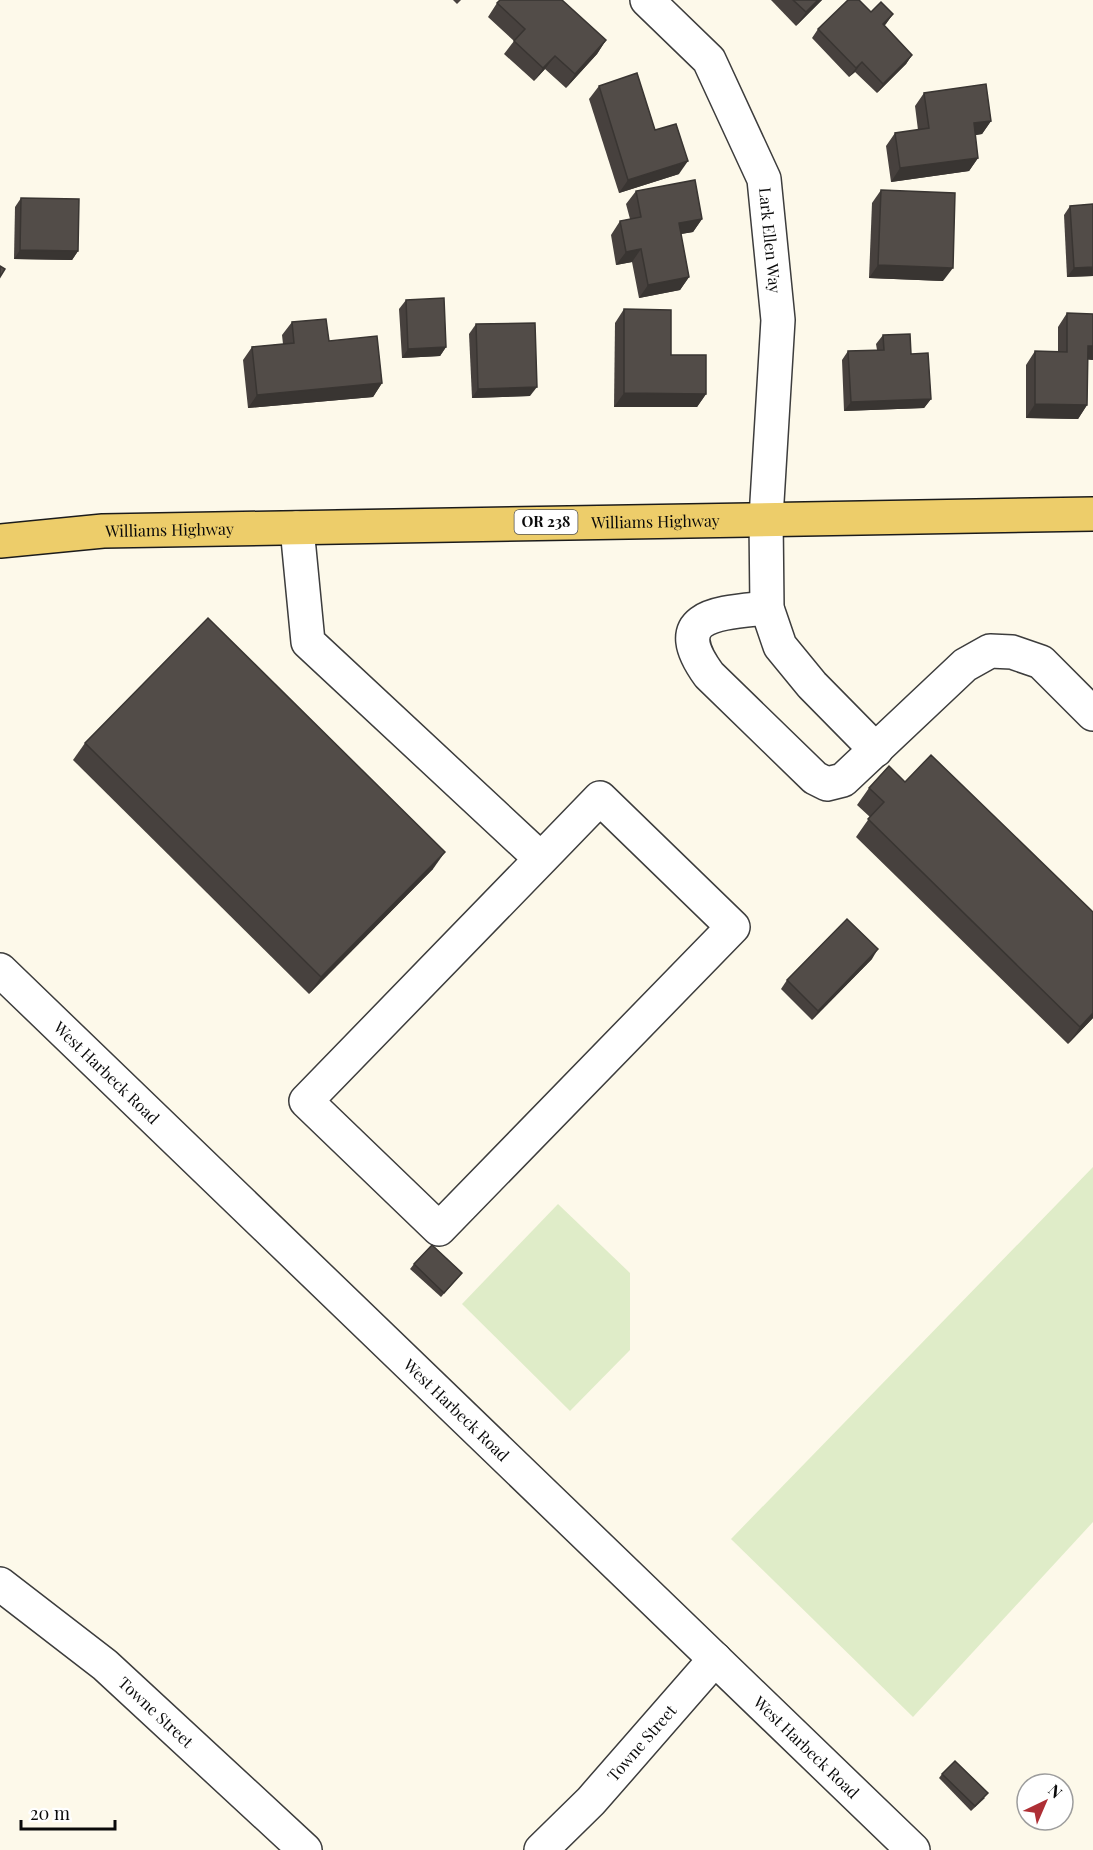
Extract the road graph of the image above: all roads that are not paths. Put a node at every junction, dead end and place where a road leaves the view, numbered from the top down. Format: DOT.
graph roads {
  1 [pos="647,0"];
  2 [pos="1093,514"];
  3 [pos="766,518"];
  4 [pos="297,528"];
  5 [pos="0,542"];
  6 [pos="767,609"];
  7 [pos="1093,714"];
  8 [pos="876,750"];
  9 [pos="541,859"];
  10 [pos="0,970"];
  11 [pos="0,1584"];
  12 [pos="715,1659"];
  13 [pos="305,1850"];
  14 [pos="541,1850"];
  15 [pos="913,1850"];
  1 -- 3 [label="street, Lark Ellen Way"];
  2 -- 3 [label="main road, Williams Highway / OR 238"];
  3 -- 4 [label="main road, Williams Highway / OR 238"];
  3 -- 6 [label="street, Lark Ellen Way"];
  4 -- 5 [label="main road, Williams Highway / OR 238"];
  4 -- 9 [label="street"];
  6 -- 8 [label="street, Lark Ellen Way"];
  6 -- 8 [label="street"];
  7 -- 8 [label="street"];
  9 -- 9 [label="street"];
  10 -- 12 [label="street, West Harbeck Road"];
  11 -- 13 [label="street, Towne Street"];
  12 -- 14 [label="street, Towne Street"];
  12 -- 15 [label="street, West Harbeck Road"];
}
